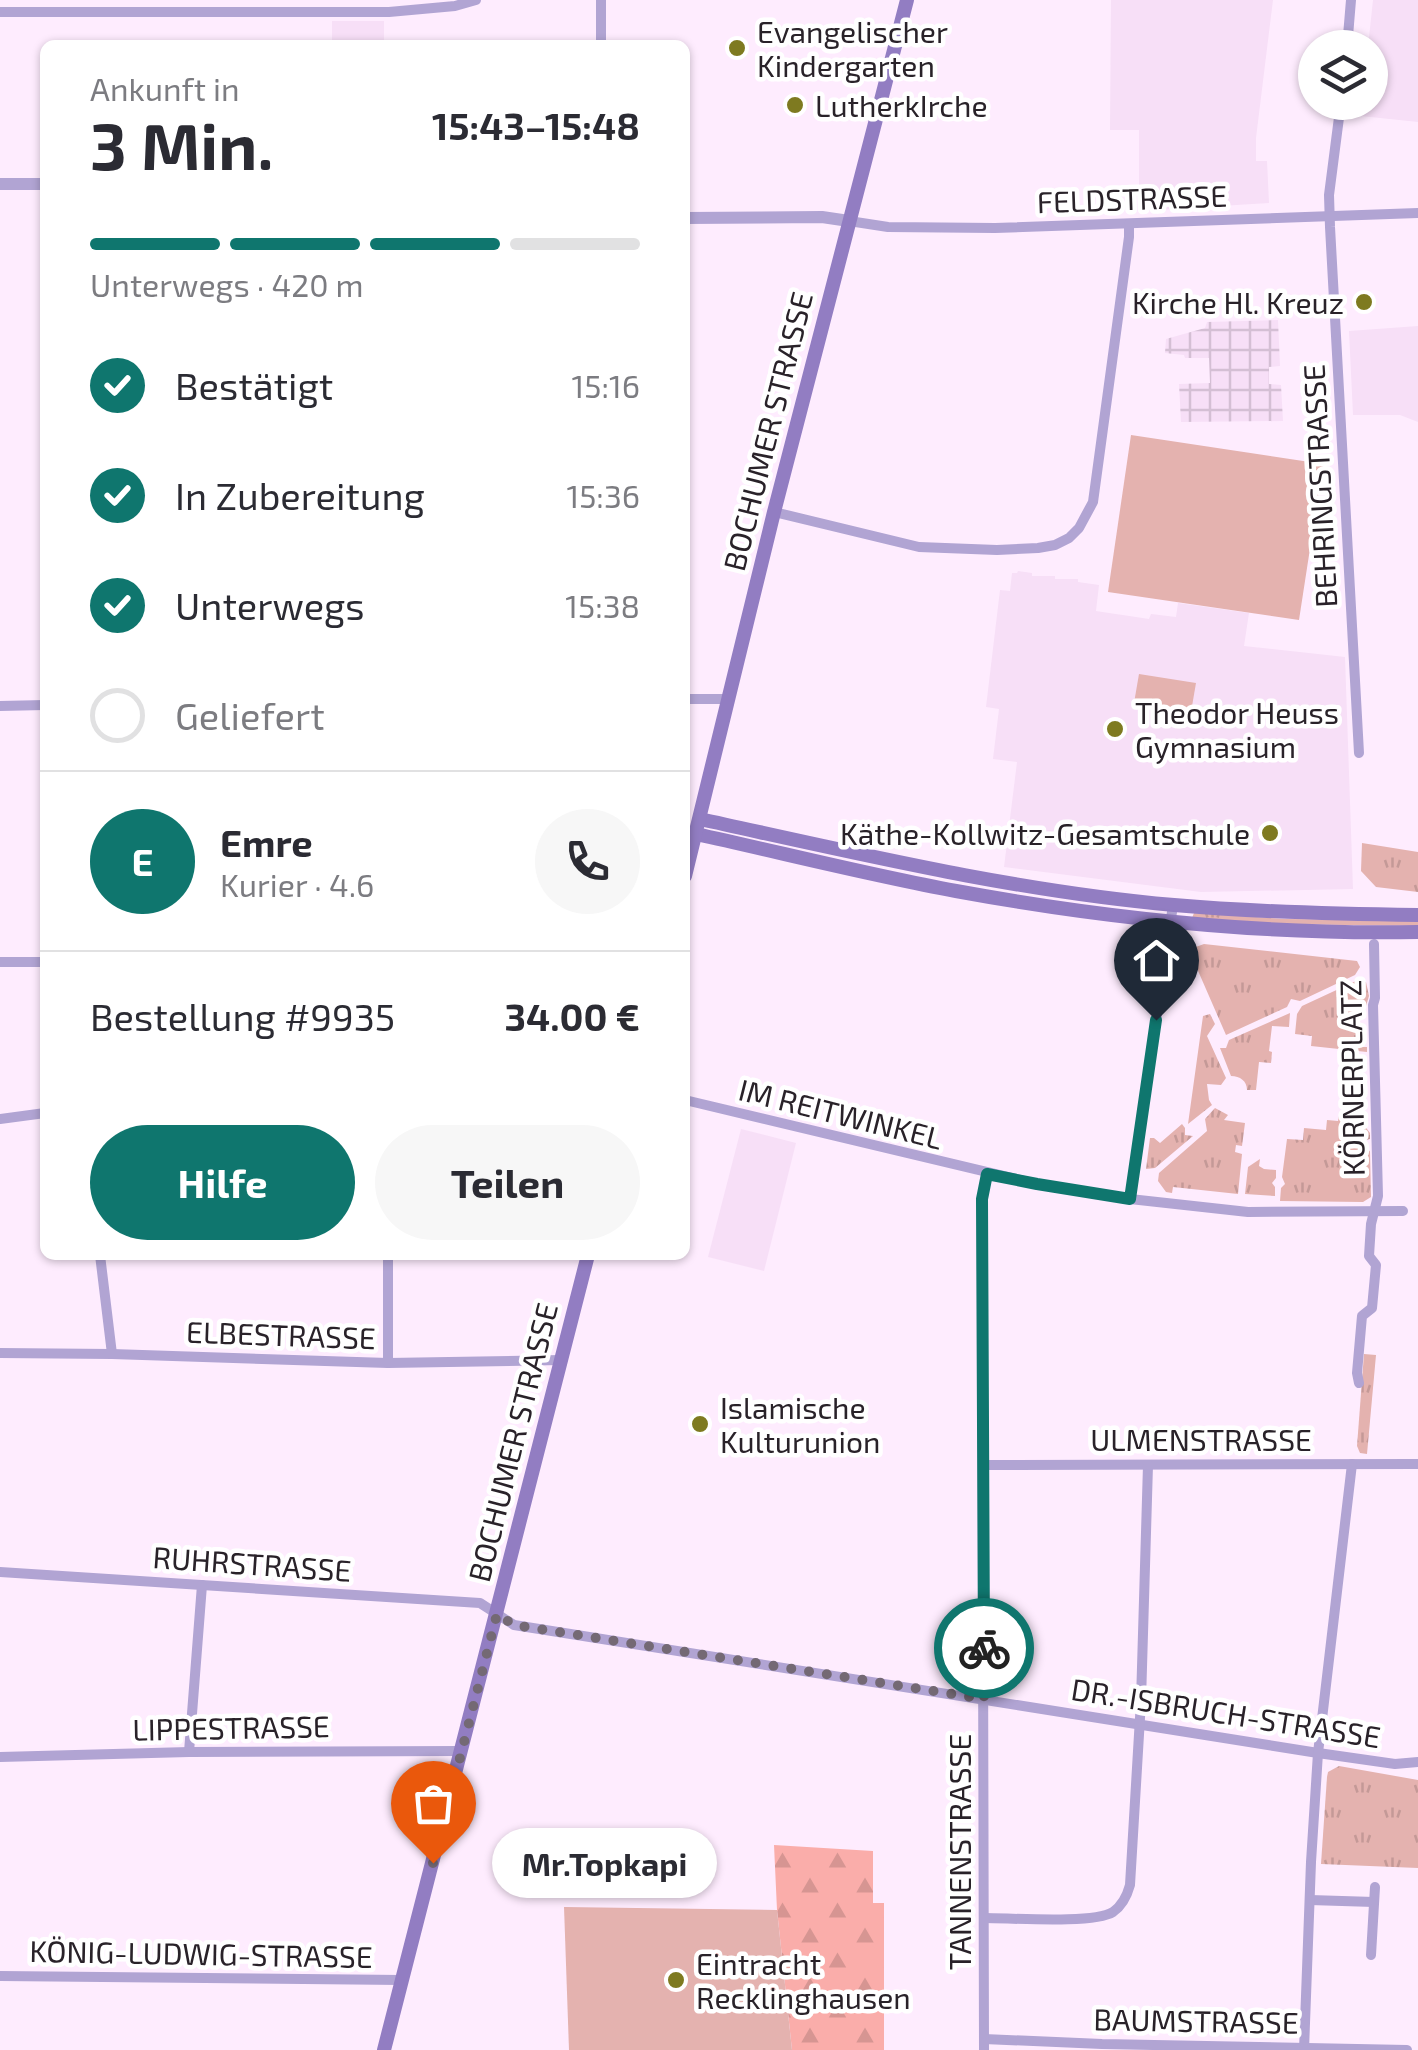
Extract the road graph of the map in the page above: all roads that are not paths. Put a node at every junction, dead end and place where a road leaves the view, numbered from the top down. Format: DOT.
graph roads {
  1 [pos="476,0"];
  2 [pos="601,0"];
  3 [pos="907,0"];
  4 [pos="1352,0"];
  5 [pos="0,12"];
  6 [pos="1348,30"];
  7 [pos="600,40"];
  8 [pos="1339,120"];
  9 [pos="0,184"];
  10 [pos="40,184"];
  11 [pos="1418,213"];
  12 [pos="1330,216"];
  13 [pos="690,218"];
  14 [pos="849,222"];
  15 [pos="1129,224"];
  16 [pos="774,512"];
  17 [pos="690,698"];
  18 [pos="728,699"];
  19 [pos="0,706"];
  20 [pos="40,706"];
  21 [pos="1359,753"];
  22 [pos="698,826"];
  23 [pos="690,857"];
  24 [pos="983,878"];
  25 [pos="980,895"];
  26 [pos="1174,905"];
  27 [pos="1418,914"];
  28 [pos="1171,923"];
  29 [pos="1418,932"];
  30 [pos="1374,944"];
  31 [pos="0,962"];
  32 [pos="40,962"];
  33 [pos="690,1101"];
  34 [pos="40,1114"];
  35 [pos="0,1119"];
  36 [pos="987,1174"];
  37 [pos="1130,1199"];
  38 [pos="1374,1211"];
  39 [pos="1403,1212"];
  40 [pos="101,1260"];
  41 [pos="388,1260"];
  42 [pos="587,1260"];
  43 [pos="0,1353"];
  44 [pos="112,1354"];
  45 [pos="560,1360"];
  46 [pos="388,1363"];
  47 [pos="1359,1382"];
  48 [pos="1352,1464"];
  49 [pos="1418,1464"];
  50 [pos="984,1465"];
  51 [pos="1148,1465"];
  52 [pos="0,1572"];
  53 [pos="202,1585"];
  54 [pos="497,1614"];
  55 [pos="984,1699"];
  56 [pos="1138,1724"];
  57 [pos="462,1751"];
  58 [pos="189,1752"];
  59 [pos="1318,1752"];
  60 [pos="0,1757"];
  61 [pos="1418,1762"];
  62 [pos="1374,1887"];
  63 [pos="1310,1900"];
  64 [pos="1374,1902"];
  65 [pos="985,1918"];
  66 [pos="1371,1955"];
  67 [pos="0,1976"];
  68 [pos="402,1980"];
  69 [pos="984,2044"];
  70 [pos="1304,2049"];
  71 [pos="384,2050"];
  72 [pos="1407,2050"];
  1 -- 5 [label="street"];
  2 -- 7 [label="street"];
  3 -- 14 [label="main road, BOCHUMER STRASSE"];
  4 -- 6 [label="street"];
  8 -- 12 [label="street, BEHRINGSTRASSE"];
  9 -- 10 [label="street"];
  11 -- 12 [label="street, FELDSTRASSE"];
  12 -- 15 [label="street, FELDSTRASSE"];
  12 -- 21 [label="street, BEHRINGSTRASSE"];
  13 -- 14 [label="street"];
  14 -- 15 [label="street, FELDSTRASSE"];
  14 -- 16 [label="main road, BOCHUMER STRASSE"];
  15 -- 16 [label="street"];
  16 -- 18 [label="main road, BOCHUMER STRASSE"];
  17 -- 18 [label="street"];
  18 -- 22 [label="main road, BOCHUMER STRASSE"];
  19 -- 20 [label="street"];
  22 -- 23 [label="main road, BOCHUMER STRASSE"];
  22 -- 24 [label="main road"];
  22 -- 25 [label="main road"];
  24 -- 25 [label="main road"];
  24 -- 26 [label="main road"];
  25 -- 28 [label="main road"];
  26 -- 27 [label="main road"];
  26 -- 28 [label="street"];
  28 -- 29 [label="main road"];
  28 -- 37 [label="street"];
  30 -- 38 [label="street, KÖRNERPLATZ"];
  31 -- 32 [label="street"];
  33 -- 36 [label="street, IM REITWINKEL"];
  34 -- 35 [label="street"];
  36 -- 37 [label="street, IM REITWINKEL"];
  36 -- 50 [label="street, TANNENSTRASSE"];
  37 -- 38 [label="street, IM REITWINKEL"];
  38 -- 39 [label="street, IM REITWINKEL"];
  38 -- 47 [label="street, KÖRNERPLATZ"];
  40 -- 44 [label="street"];
  41 -- 46 [label="street"];
  42 -- 45 [label="main road, BOCHUMER STRASSE"];
  43 -- 44 [label="street, ELBESTRASSE"];
  44 -- 46 [label="street, ELBESTRASSE"];
  45 -- 46 [label="street, ELBESTRASSE"];
  45 -- 54 [label="main road, BOCHUMER STRASSE"];
  48 -- 49 [label="street, ULMENSTRASSE"];
  48 -- 51 [label="street, ULMENSTRASSE"];
  48 -- 59 [label="street"];
  50 -- 51 [label="street, ULMENSTRASSE"];
  50 -- 55 [label="street, TANNENSTRASSE"];
  51 -- 56 [label="street"];
  52 -- 53 [label="street, RUHRSTRASSE"];
  53 -- 54 [label="street, RUHRSTRASSE"];
  53 -- 58 [label="street"];
  54 -- 55 [label="street, DR.-ISBRUCH-STRASSE"];
  54 -- 57 [label="main road, BOCHUMER STRASSE"];
  55 -- 56 [label="street, DR.-ISBRUCH-STRASSE"];
  55 -- 65 [label="street, TANNENSTRASSE"];
  56 -- 59 [label="street, DR.-ISBRUCH-STRASSE"];
  56 -- 65 [label="street"];
  57 -- 58 [label="street, LIPPESTRASSE"];
  57 -- 68 [label="main road, BOCHUMER STRASSE"];
  58 -- 60 [label="street, LIPPESTRASSE"];
  59 -- 61 [label="street, DR.-ISBRUCH-STRASSE"];
  59 -- 63 [label="street"];
  62 -- 64 [label="street"];
  63 -- 64 [label="street"];
  63 -- 70 [label="street"];
  64 -- 66 [label="street"];
  65 -- 69 [label="street, TANNENSTRASSE"];
  67 -- 68 [label="street, KÖNIG-LUDWIG-STRASSE"];
  68 -- 71 [label="main road, BOCHUMER STRASSE"];
  69 -- 70 [label="street, BAUMSTRASSE"];
  70 -- 72 [label="street, BAUMSTRASSE"];
}
